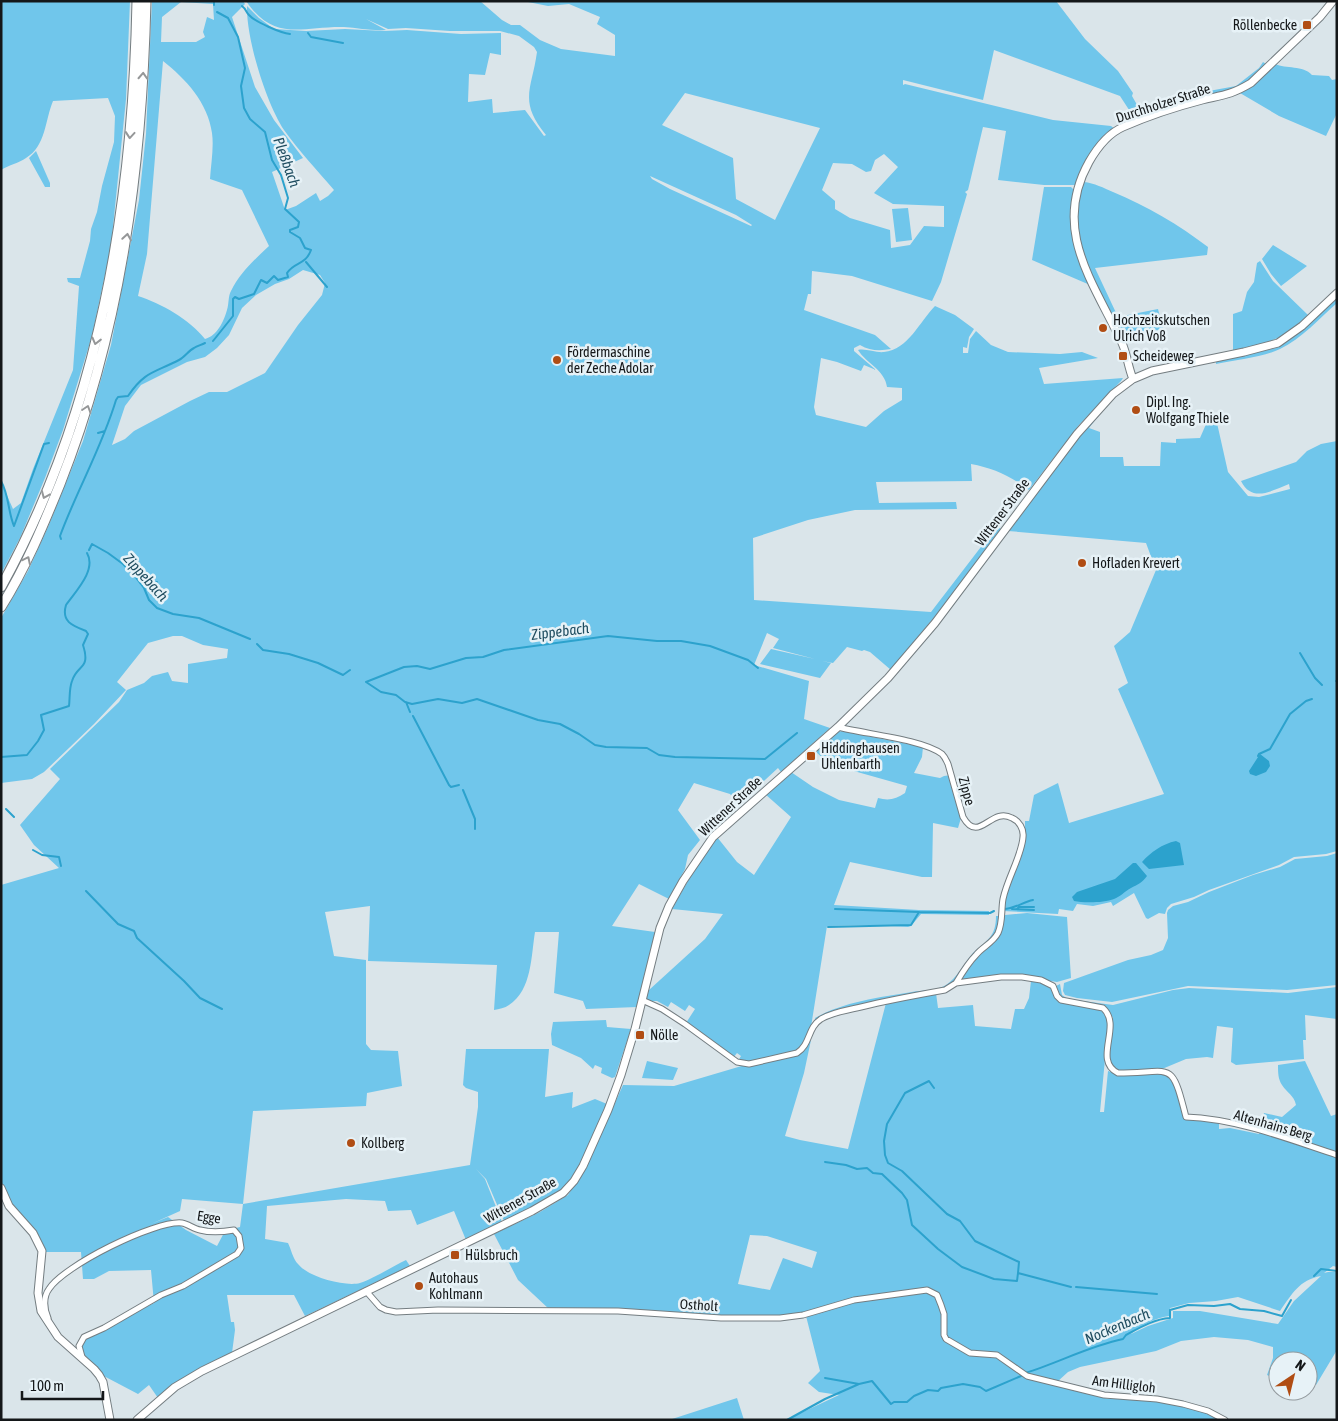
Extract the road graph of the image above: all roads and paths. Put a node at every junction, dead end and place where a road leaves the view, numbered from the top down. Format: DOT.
graph roads {
  1 [pos="137,1"];
  2 [pos="146,1"];
  3 [pos="1333,1"];
  4 [pos="1337,293"];
  5 [pos="1133,379"];
  6 [pos="1,587"];
  7 [pos="1,607"];
  8 [pos="838,727"];
  9 [pos="956,983"];
  10 [pos="642,1000"];
  11 [pos="1337,1155"];
  12 [pos="1,1188"];
  13 [pos="366,1292"];
  14 [pos="52,1330"];
  15 [pos="994,1355"];
  16 [pos="83,1359"];
  17 [pos="110,1420"];
  18 [pos="137,1420"];
  19 [pos="1226,1420"];
  1 -- 6 [label="highway, one-way"];
  7 -- 2 [label="highway, one-way"];
  3 -- 5 [label="main road, Durchholzer Straße"];
  4 -- 5 [label="main road, Wittener Straße"];
  5 -- 8 [label="main road, Wittener Straße"];
  8 -- 9 [label="street, Zippe"];
  8 -- 10 [label="main road, Wittener Straße"];
  9 -- 10 [label="street"];
  9 -- 11 [label="street, Altenhains Berg"];
  10 -- 13 [label="main road, Wittener Straße"];
  12 -- 14 [label="main road"];
  13 -- 15 [label="street, Ostholt"];
  13 -- 18 [label="main road, Wittener Straße"];
  14 -- 16 [label="main road"];
  14 -- 16 [label="street, Egge"];
  15 -- 19 [label="street, Am Hilligloh"];
  16 -- 17 [label="main road"];
}
